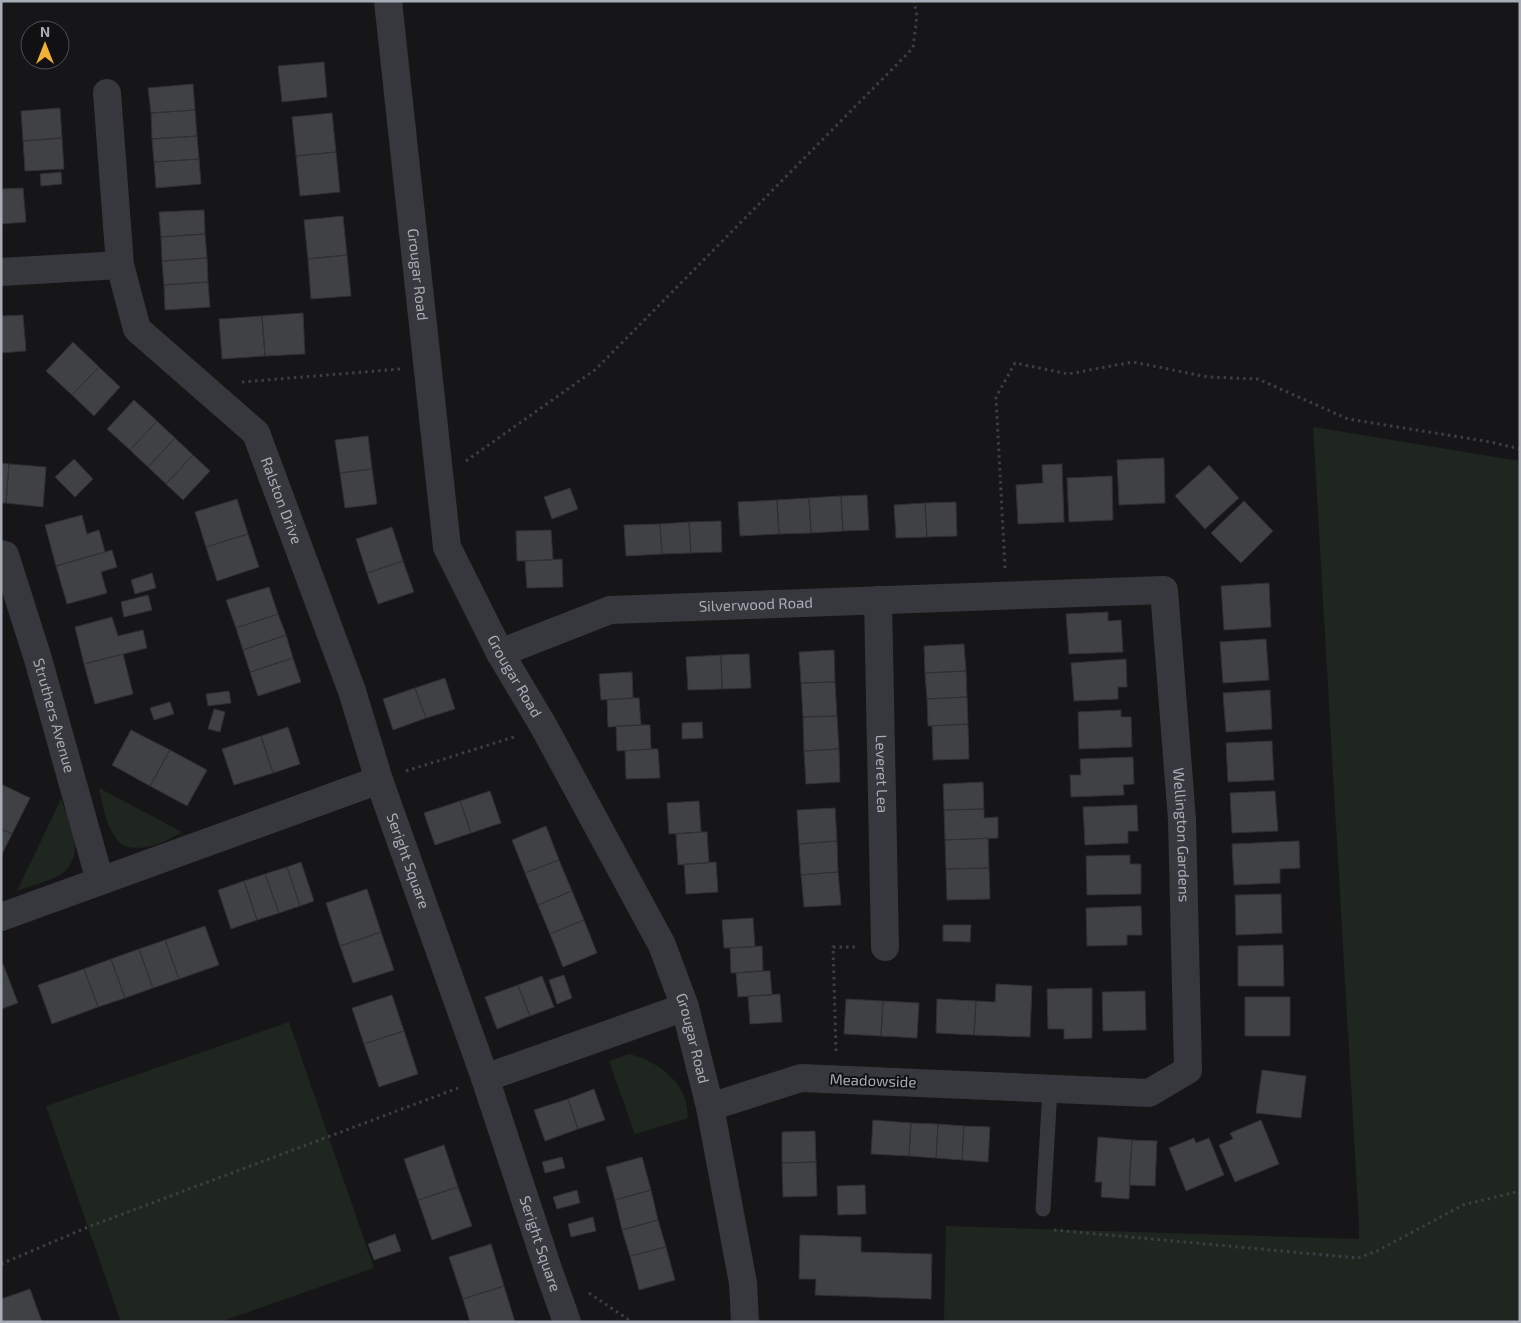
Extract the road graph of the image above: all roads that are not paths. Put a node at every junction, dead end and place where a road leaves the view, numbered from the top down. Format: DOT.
graph roads {
  1 [pos="388,1"];
  2 [pos="107,93"];
  3 [pos="120,264"];
  4 [pos="1,272"];
  5 [pos="1,554"];
  6 [pos="1012,596"];
  7 [pos="878,600"];
  8 [pos="500,654"];
  9 [pos="379,780"];
  10 [pos="100,881"];
  11 [pos="1,917"];
  12 [pos="885,947"];
  13 [pos="686,1007"];
  14 [pos="485,1078"];
  15 [pos="1045,1088"];
  16 [pos="710,1107"];
  17 [pos="1043,1209"];
  18 [pos="567,1322"];
  19 [pos="745,1322"];
  1 -- 8 [label="street, Grougar Road"];
  2 -- 3 [label="street, Ralston Drive"];
  3 -- 4 [label="street"];
  3 -- 9 [label="street, Ralston Drive"];
  5 -- 10 [label="street, Struthers Avenue"];
  6 -- 7 [label="street, Silverwood Road"];
  6 -- 15 [label="street, Wellington Gardens"];
  7 -- 8 [label="street, Silverwood Road"];
  7 -- 12 [label="street, Leveret Lea"];
  8 -- 13 [label="street, Grougar Road"];
  9 -- 10 [label="street"];
  9 -- 14 [label="street, Seright Square"];
  10 -- 11 [label="street"];
  13 -- 14 [label="street"];
  13 -- 16 [label="street, Grougar Road"];
  14 -- 18 [label="street, Seright Square"];
  15 -- 16 [label="street, Meadowside"];
  15 -- 17 [label="lane"];
  16 -- 19 [label="street, Grougar Road"];
}
